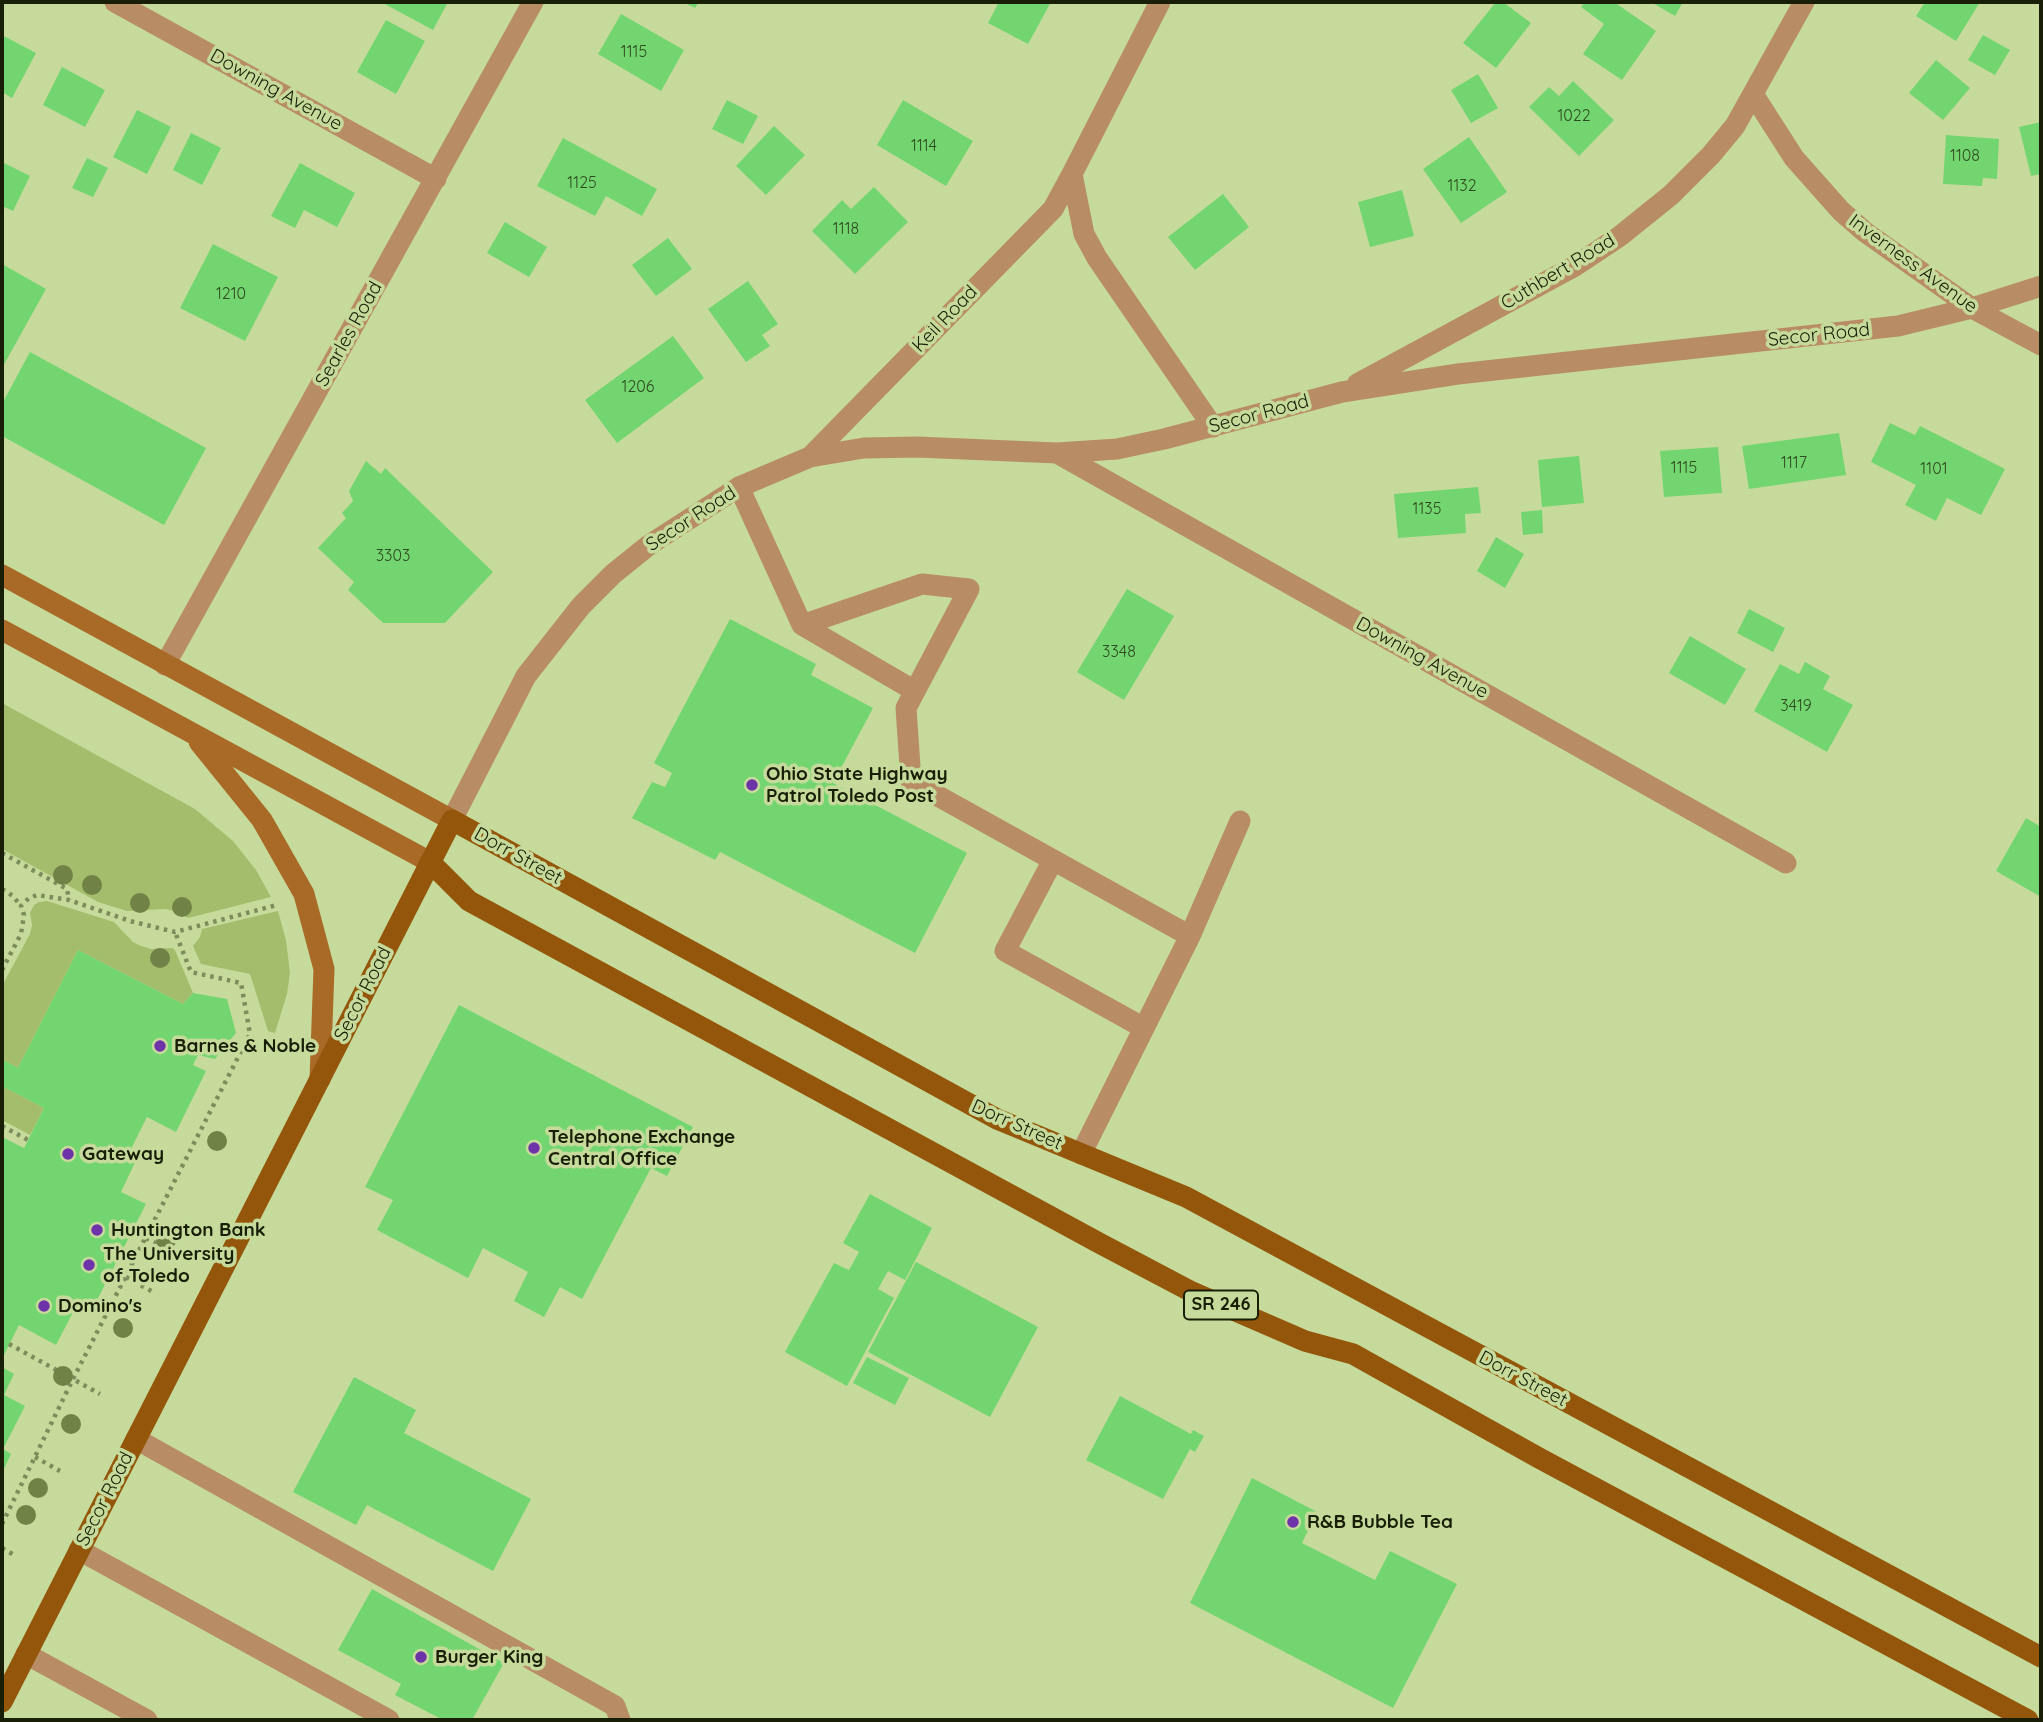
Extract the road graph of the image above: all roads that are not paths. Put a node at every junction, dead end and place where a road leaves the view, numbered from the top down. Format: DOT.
graph roads {
  1 [pos="116,2"];
  2 [pos="533,2"];
  3 [pos="1160,2"];
  4 [pos="1804,2"];
  5 [pos="1753,94"];
  6 [pos="1072,174"];
  7 [pos="436,179"];
  8 [pos="2041,286"];
  9 [pos="1972,308"];
  10 [pos="2041,345"];
  11 [pos="1342,392"];
  12 [pos="1213,426"];
  13 [pos="1057,453"];
  14 [pos="810,457"];
  15 [pos="739,487"];
  16 [pos="2,575"];
  17 [pos="802,625"];
  18 [pos="2,630"];
  19 [pos="164,665"];
  20 [pos="915,691"];
  21 [pos="194,734"];
  22 [pos="452,820"];
  23 [pos="1240,821"];
  24 [pos="1053,860"];
  25 [pos="430,862"];
  26 [pos="1786,863"];
  27 [pos="1190,936"];
  28 [pos="1144,1028"];
  29 [pos="320,1079"];
  30 [pos="1081,1154"];
  31 [pos="136,1439"];
  32 [pos="79,1550"];
  33 [pos="26,1654"];
  34 [pos="2041,1657"];
  35 [pos="2,1702"];
  36 [pos="147,1720"];
  37 [pos="389,1720"];
  38 [pos="620,1720"];
  39 [pos="2028,1720"];
  1 -- 7 [label="street, Downing Avenue"];
  2 -- 7 [label="street, Searles Road"];
  3 -- 6 [label="street, Keil Road"];
  4 -- 5 [label="street, Cuthbert Road"];
  5 -- 9 [label="street, Inverness Avenue"];
  5 -- 11 [label="street, Cuthbert Road"];
  6 -- 12 [label="street"];
  6 -- 14 [label="street, Keil Road"];
  7 -- 19 [label="street, Searles Road"];
  8 -- 9 [label="street, Secor Road"];
  9 -- 10 [label="street, Inverness Avenue"];
  9 -- 11 [label="street, Secor Road"];
  11 -- 12 [label="street, Secor Road"];
  12 -- 13 [label="street, Secor Road"];
  13 -- 14 [label="street, Secor Road"];
  13 -- 26 [label="street, Downing Avenue"];
  14 -- 15 [label="street, Secor Road"];
  15 -- 17 [label="street"];
  15 -- 22 [label="street, Secor Road"];
  16 -- 19 [label="main road, Dorr Street"];
  17 -- 20 [label="street"];
  17 -- 20 [label="street"];
  18 -- 21 [label="main road, SR 246"];
  19 -- 22 [label="main road, Dorr Street"];
  20 -- 24 [label="street"];
  21 -- 25 [label="main road, SR 246"];
  21 -- 29 [label="main road"];
  22 -- 25 [label="main road, Secor Road"];
  22 -- 30 [label="main road, Dorr Street"];
  23 -- 27 [label="street"];
  24 -- 27 [label="street"];
  24 -- 28 [label="street"];
  25 -- 29 [label="main road, Secor Road"];
  25 -- 39 [label="main road, SR 246"];
  27 -- 28 [label="street"];
  28 -- 30 [label="street"];
  29 -- 31 [label="main road, Secor Road"];
  30 -- 34 [label="main road, Dorr Street"];
  31 -- 32 [label="main road, Secor Road"];
  31 -- 38 [label="street"];
  32 -- 33 [label="main road, Secor Road"];
  32 -- 37 [label="street"];
  33 -- 35 [label="main road, Secor Road"];
  33 -- 36 [label="street"];
}
